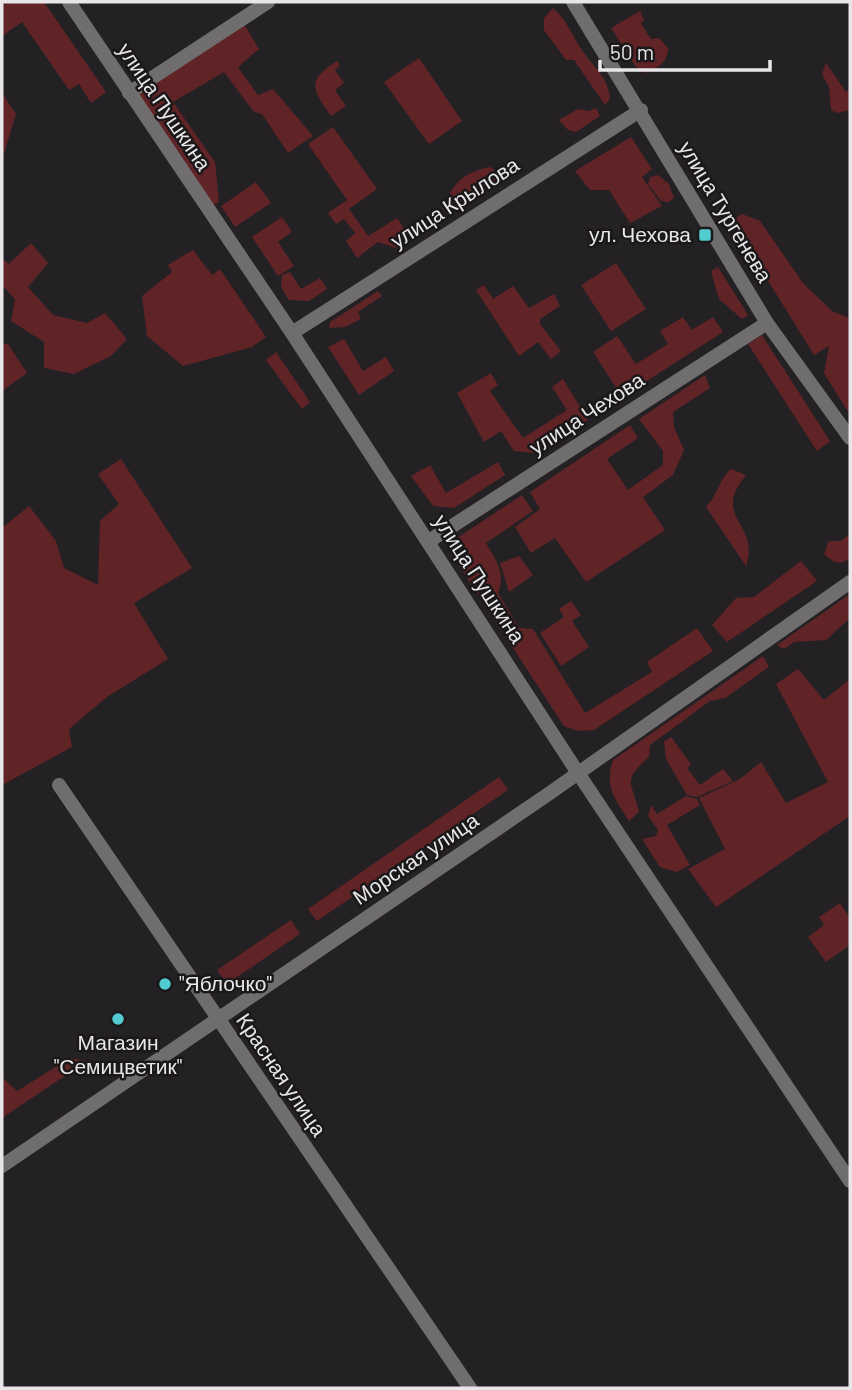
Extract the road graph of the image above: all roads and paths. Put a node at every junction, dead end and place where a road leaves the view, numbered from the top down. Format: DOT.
graph roads {
  1 [pos="69,2"];
  2 [pos="268,2"];
  3 [pos="573,2"];
  4 [pos="129,93"];
  5 [pos="641,110"];
  6 [pos="767,323"];
  7 [pos="292,332"];
  8 [pos="850,438"];
  9 [pos="429,541"];
  10 [pos="850,582"];
  11 [pos="578,773"];
  12 [pos="59,785"];
  13 [pos="218,1020"];
  14 [pos="2,1166"];
  15 [pos="850,1181"];
  16 [pos="470,1388"];
  1 -- 4 [label="street, улица Пушкина"];
  2 -- 4 [label="street"];
  3 -- 5 [label="street, улица Тургенева"];
  4 -- 7 [label="street, улица Пушкина"];
  5 -- 6 [label="street, улица Тургенева"];
  5 -- 7 [label="street, улица Крылова"];
  6 -- 8 [label="street, улица Тургенева"];
  6 -- 9 [label="street, улица Чехова"];
  7 -- 9 [label="street, улица Пушкина"];
  9 -- 11 [label="street, улица Пушкина"];
  10 -- 11 [label="street, Морская улица"];
  11 -- 13 [label="street, Морская улица"];
  11 -- 15 [label="street, улица Пушкина"];
  12 -- 13 [label="street, Красная улица"];
  13 -- 14 [label="street, Морская улица"];
  13 -- 16 [label="street, Красная улица"];
}
